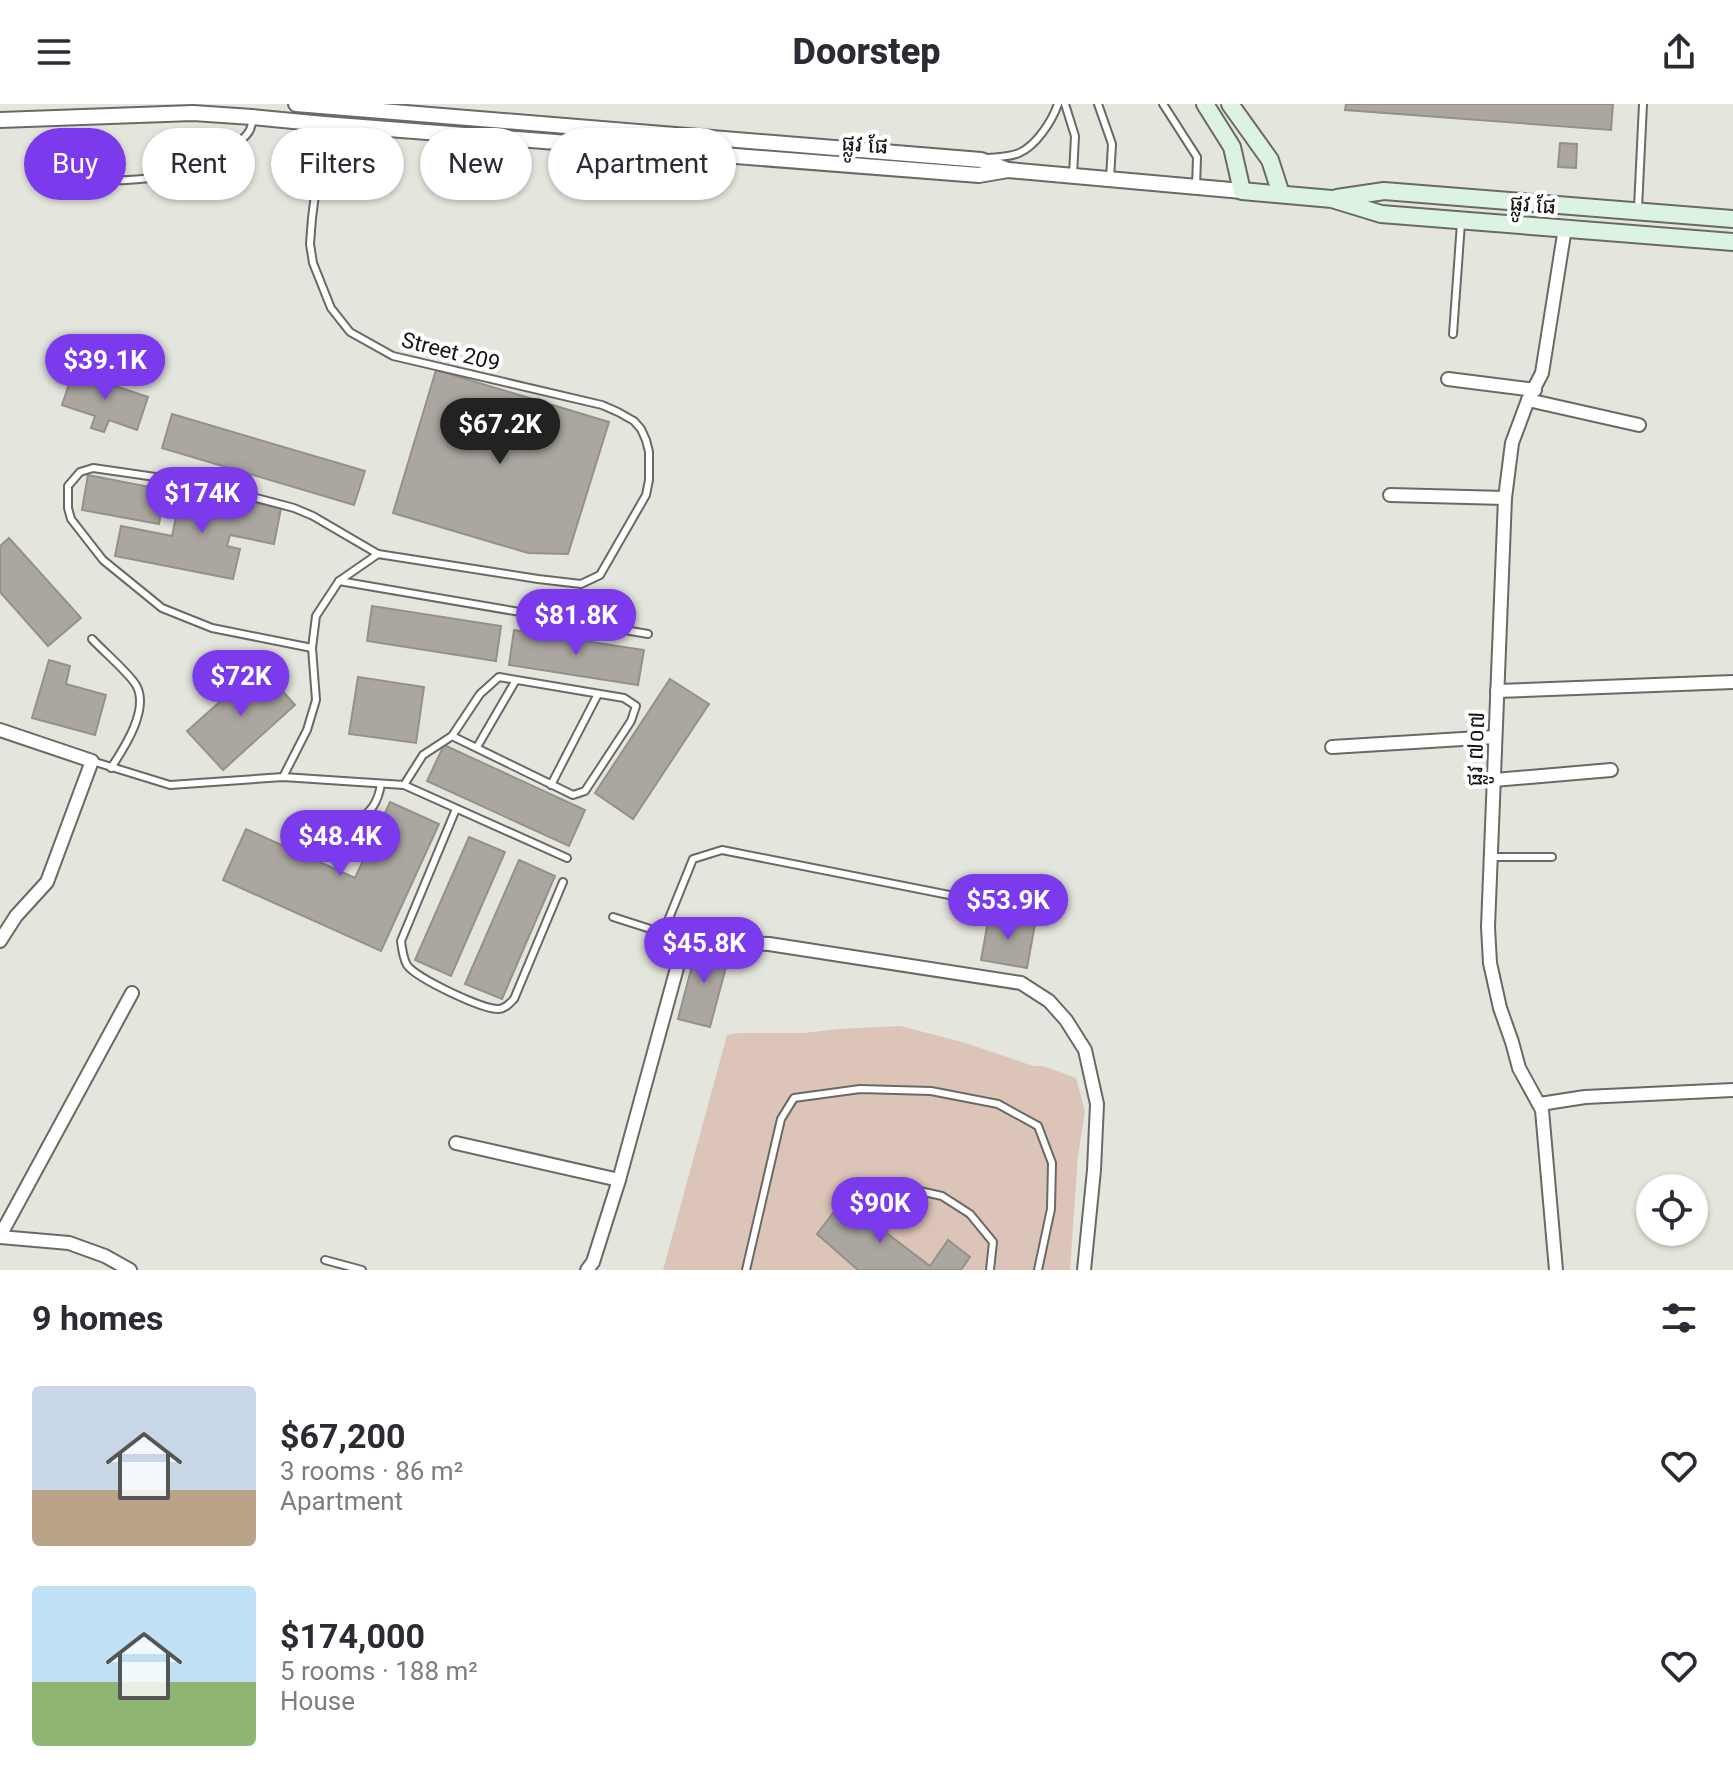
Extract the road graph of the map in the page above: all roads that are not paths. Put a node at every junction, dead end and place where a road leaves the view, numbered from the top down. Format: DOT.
graph roads {
  1 [pos="296,104"];
  2 [pos="1058,104"];
  3 [pos="1065,104"];
  4 [pos="1098,104"];
  5 [pos="1163,104"];
  6 [pos="1205,104"];
  7 [pos="1230,104"];
  8 [pos="1643,104"];
  9 [pos="252,117"];
  10 [pos="0,120"];
  11 [pos="324,124"];
  12 [pos="981,160"];
  13 [pos="1008,170"];
  14 [pos="1073,176"];
  15 [pos="126,179"];
  16 [pos="1110,179"];
  17 [pos="1196,187"];
  18 [pos="1242,191"];
  19 [pos="1281,194"];
  20 [pos="1332,199"];
  21 [pos="1637,212"];
  22 [pos="1733,219"];
  23 [pos="1462,220"];
  24 [pos="1565,228"];
  25 [pos="1733,242"];
  26 [pos="1453,334"];
  27 [pos="1448,379"];
  28 [pos="1532,395"];
  29 [pos="1639,425"];
  30 [pos="1390,495"];
  31 [pos="1505,498"];
  32 [pos="378,554"];
  33 [pos="339,581"];
  34 [pos="648,634"];
  35 [pos="92,639"];
  36 [pos="312,648"];
  37 [pos="516,680"];
  38 [pos="1733,682"];
  39 [pos="1497,691"];
  40 [pos="598,694"];
  41 [pos="0,730"];
  42 [pos="452,736"];
  43 [pos="1495,737"];
  44 [pos="477,747"];
  45 [pos="1332,747"];
  46 [pos="92,761"];
  47 [pos="111,768"];
  48 [pos="1611,770"];
  49 [pos="283,777"];
  50 [pos="1494,780"];
  51 [pos="381,784"];
  52 [pos="404,785"];
  53 [pos="551,785"];
  54 [pos="456,809"];
  55 [pos="293,843"];
  56 [pos="1490,857"];
  57 [pos="1552,857"];
  58 [pos="567,858"];
  59 [pos="563,882"];
  60 [pos="1020,909"];
  61 [pos="613,917"];
  62 [pos="663,933"];
  63 [pos="0,941"];
  64 [pos="683,946"];
  65 [pos="132,993"];
  66 [pos="1733,1090"];
  67 [pos="1540,1104"];
  68 [pos="456,1143"];
  69 [pos="619,1180"];
  70 [pos="915,1190"];
  71 [pos="0,1236"];
  72 [pos="325,1260"];
  73 [pos="130,1270"];
  74 [pos="362,1270"];
  75 [pos="587,1270"];
  76 [pos="746,1270"];
  77 [pos="990,1270"];
  78 [pos="1038,1270"];
  79 [pos="1084,1270"];
  80 [pos="1556,1270"];
  1 -- 12 [label="street, ផ្លូវ ផែ"];
  2 -- 12 [label="lane"];
  3 -- 14 [label="lane"];
  4 -- 16 [label="lane"];
  5 -- 17 [label="lane"];
  6 -- 18 [label="main road"];
  7 -- 19 [label="main road"];
  8 -- 21 [label="lane"];
  9 -- 10 [label="street, ផ្លូវ ផែ"];
  9 -- 11 [label="street, ផ្លូវ ផែ"];
  9 -- 15 [label="lane"];
  11 -- 13 [label="street, ផ្លូវ ផែ"];
  11 -- 32 [label="lane, Street 209"];
  12 -- 13 [label="street, ផ្លូវ ផែ"];
  13 -- 14 [label="street, ផ្លូវ ផែ"];
  14 -- 16 [label="street, ផ្លូវ ផែ"];
  16 -- 17 [label="street, ផ្លូវ ផែ"];
  17 -- 18 [label="street, ផ្លូវ ផែ"];
  18 -- 19 [label="main road, ផ្លូវ ផែ"];
  19 -- 20 [label="main road, ផ្លូវ ផែ"];
  20 -- 21 [label="main road, ផ្លូវ ផែ"];
  20 -- 23 [label="main road, ផ្លូវ ផែ"];
  21 -- 22 [label="main road, ផ្លូវ ផែ"];
  23 -- 24 [label="main road, ផ្លូវ ផែ"];
  23 -- 26 [label="lane"];
  24 -- 25 [label="main road, ផ្លូវ ផែ"];
  24 -- 28 [label="street, ផ្លូវ ៧០៧"];
  27 -- 28 [label="street"];
  28 -- 29 [label="street"];
  28 -- 31 [label="street, ផ្លូវ ៧០៧"];
  30 -- 31 [label="street"];
  31 -- 39 [label="street, ផ្លូវ ៧០៧"];
  32 -- 33 [label="lane"];
  32 -- 36 [label="lane"];
  33 -- 34 [label="lane"];
  33 -- 36 [label="lane"];
  35 -- 47 [label="lane"];
  36 -- 49 [label="lane"];
  37 -- 40 [label="lane"];
  37 -- 42 [label="lane"];
  37 -- 44 [label="lane"];
  38 -- 39 [label="street"];
  39 -- 43 [label="street, ផ្លូវ ៧០៧"];
  40 -- 53 [label="lane"];
  40 -- 53 [label="lane"];
  41 -- 46 [label="street"];
  42 -- 44 [label="lane"];
  42 -- 52 [label="lane"];
  43 -- 45 [label="street"];
  43 -- 50 [label="street, ផ្លូវ ៧០៧"];
  44 -- 53 [label="lane"];
  46 -- 47 [label="lane"];
  46 -- 63 [label="street"];
  47 -- 49 [label="lane"];
  48 -- 50 [label="street"];
  49 -- 51 [label="lane"];
  50 -- 56 [label="street, ផ្លូវ ៧០៧"];
  51 -- 52 [label="lane"];
  51 -- 55 [label="lane"];
  52 -- 54 [label="lane"];
  54 -- 58 [label="lane"];
  54 -- 59 [label="lane"];
  56 -- 57 [label="lane"];
  56 -- 67 [label="street, ផ្លូវ ៧០៧"];
  60 -- 62 [label="lane"];
  61 -- 62 [label="lane"];
  62 -- 64 [label="lane"];
  64 -- 69 [label="street"];
  64 -- 79 [label="street"];
  65 -- 71 [label="street"];
  66 -- 67 [label="street"];
  67 -- 80 [label="street, ផ្លូវ ៧០៧"];
  68 -- 69 [label="street"];
  69 -- 75 [label="street"];
  70 -- 77 [label="lane"];
  71 -- 73 [label="street"];
  72 -- 74 [label="lane"];
  76 -- 78 [label="lane"];
}
